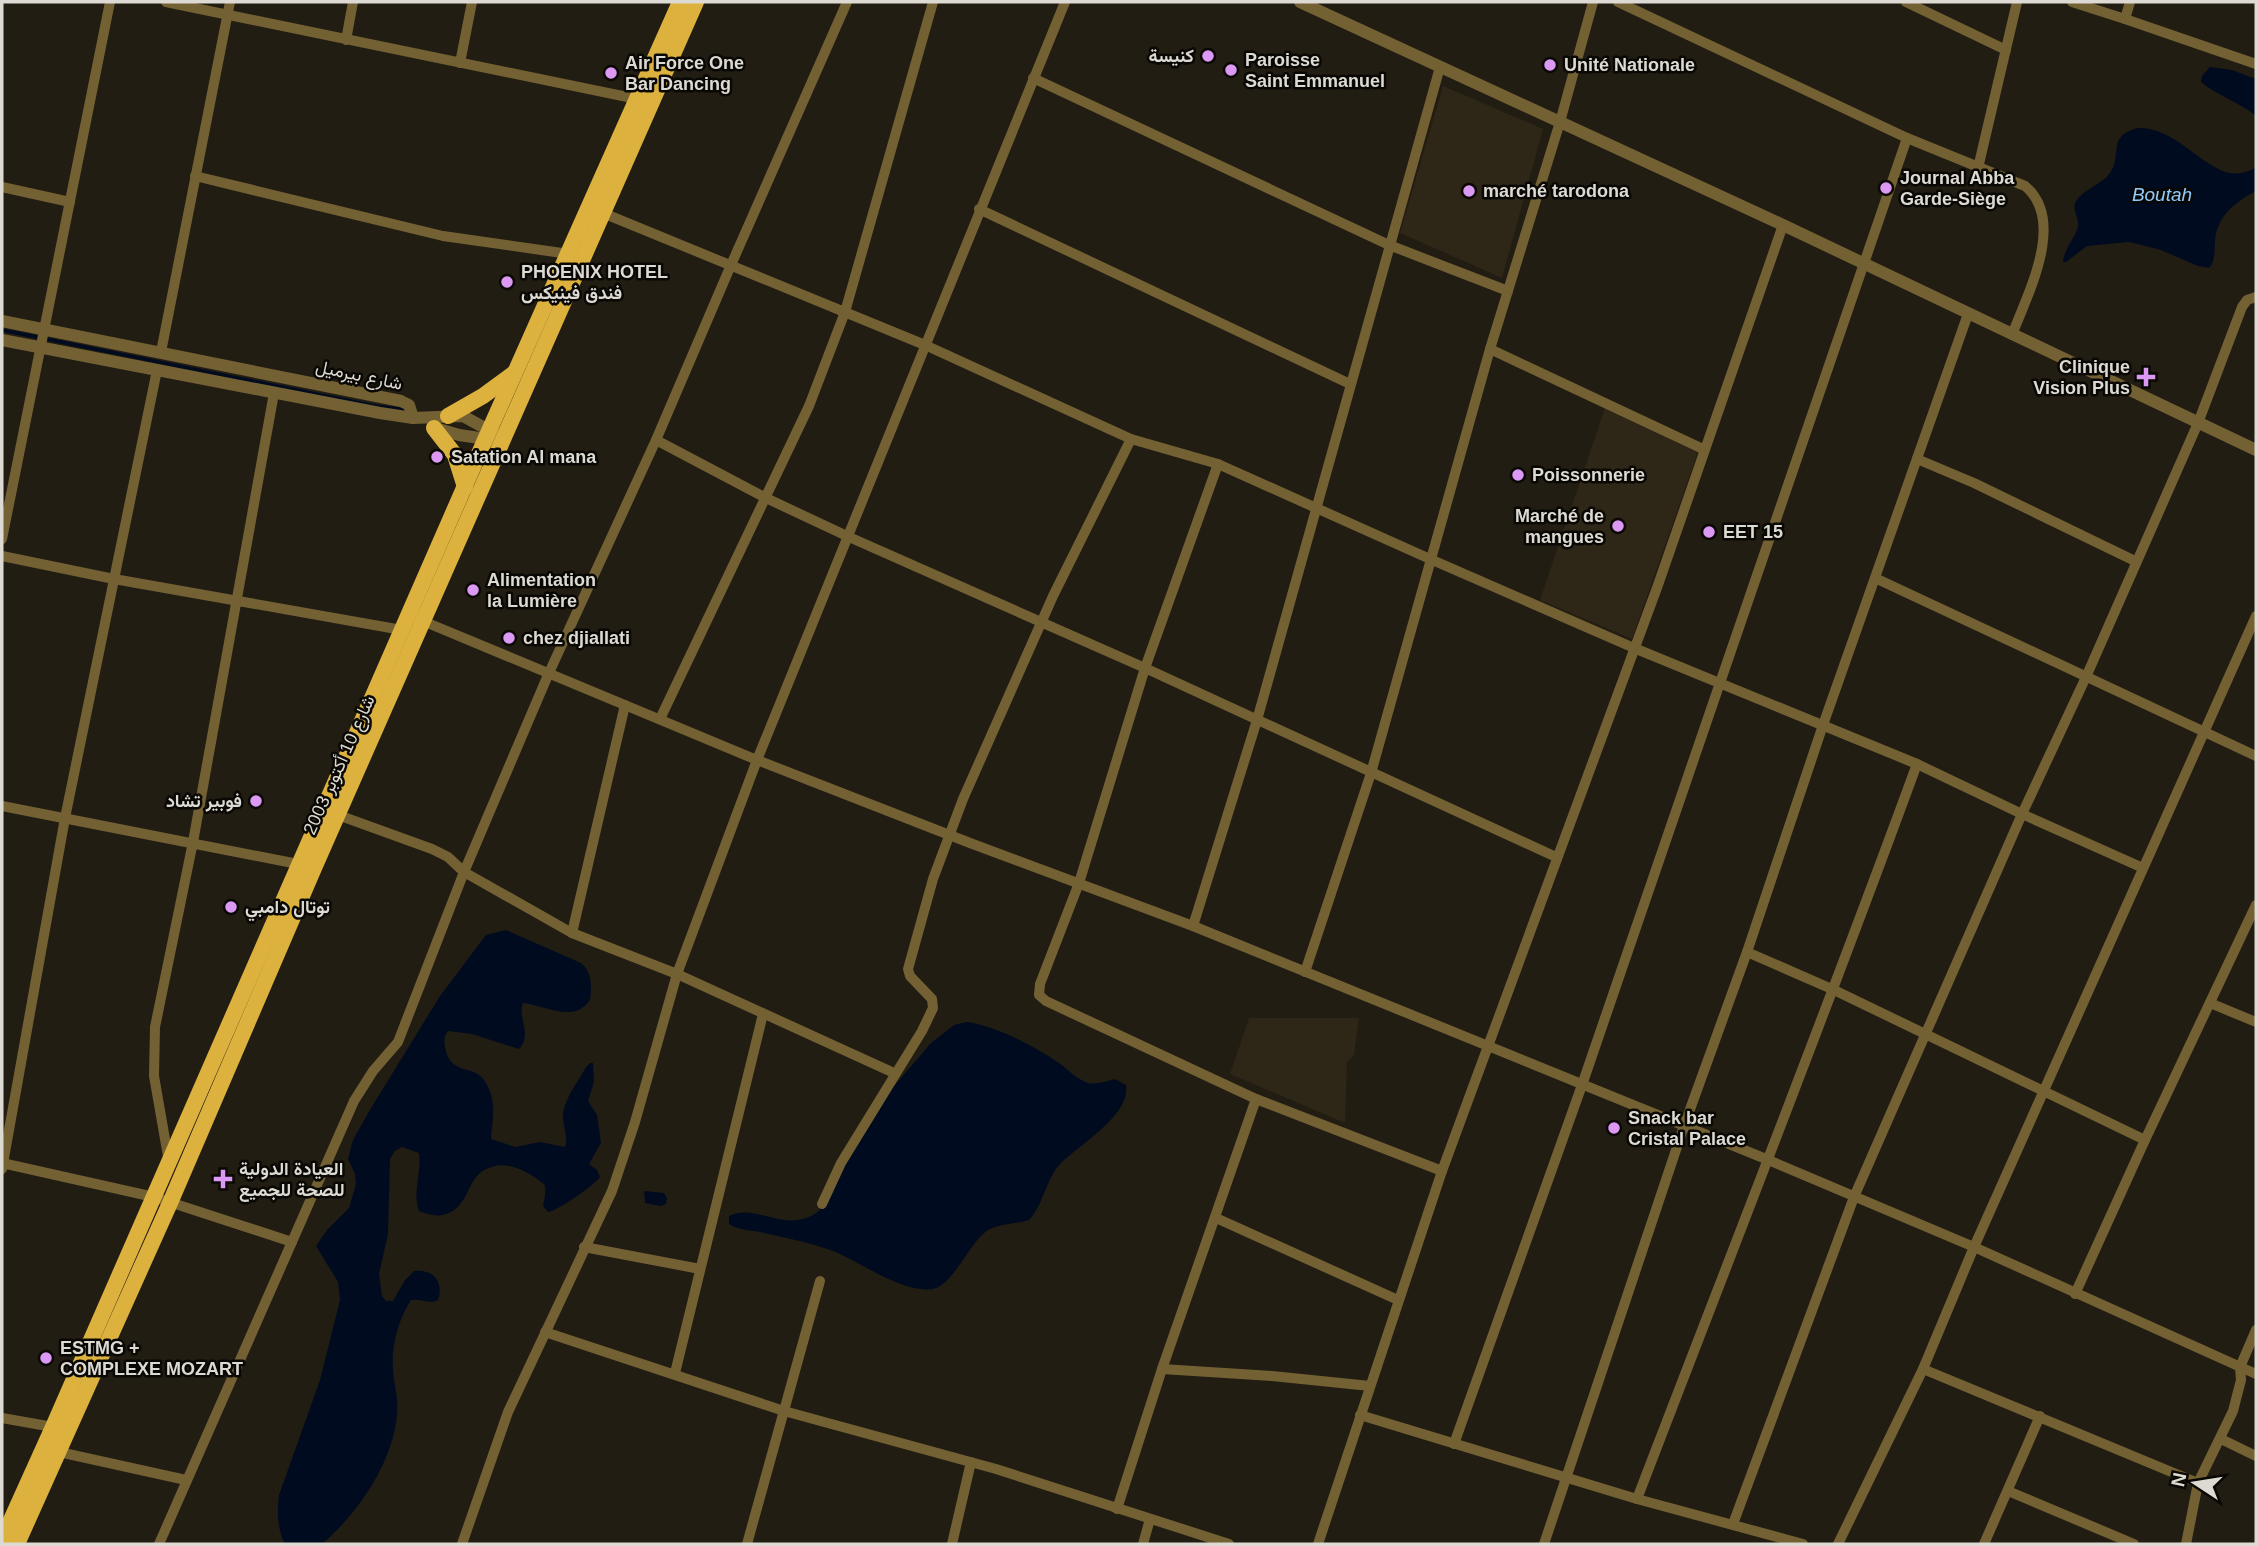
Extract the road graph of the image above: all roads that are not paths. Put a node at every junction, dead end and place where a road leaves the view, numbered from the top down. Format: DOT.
graph roads {
  1 [pos="110,2"];
  2 [pos="166,2"];
  3 [pos="230,2"];
  4 [pos="353,2"];
  5 [pos="472,2"];
  6 [pos="680,2"];
  7 [pos="696,2"];
  8 [pos="847,2"];
  9 [pos="933,2"];
  10 [pos="1065,2"];
  11 [pos="1300,2"];
  12 [pos="1593,2"];
  13 [pos="1618,2"];
  14 [pos="1906,2"];
  15 [pos="2017,2"];
  16 [pos="2072,2"];
  17 [pos="2130,2"];
  18 [pos="227,14"];
  19 [pos="2124,19"];
  20 [pos="346,40"];
  21 [pos="2006,50"];
  22 [pos="460,63"];
  23 [pos="2256,64"];
  24 [pos="1440,67"];
  25 [pos="1033,78"];
  26 [pos="637,99"];
  27 [pos="1560,122"];
  28 [pos="1907,138"];
  29 [pos="1978,168"];
  30 [pos="195,176"];
  31 [pos="2,187"];
  32 [pos="70,202"];
  33 [pos="979,209"];
  34 [pos="596,210"];
  35 [pos="1783,225"];
  36 [pos="1389,244"];
  37 [pos="569,254"];
  38 [pos="1863,263"];
  39 [pos="731,265"];
  40 [pos="1508,290"];
  41 [pos="2256,297"];
  42 [pos="845,312"];
  43 [pos="1968,314"];
  44 [pos="2,321"];
  45 [pos="45,329"];
  46 [pos="2012,335"];
  47 [pos="2,340"];
  48 [pos="925,345"];
  49 [pos="41,347"];
  50 [pos="1490,349"];
  51 [pos="161,352"];
  52 [pos="157,370"];
  53 [pos="515,372"];
  54 [pos="1349,384"];
  55 [pos="274,393"];
  56 [pos="448,416"];
  57 [pos="413,418"];
  58 [pos="2198,423"];
  59 [pos="434,428"];
  60 [pos="495,437"];
  61 [pos="1131,439"];
  62 [pos="656,440"];
  63 [pos="1703,449"];
  64 [pos="2256,450"];
  65 [pos="1917,459"];
  66 [pos="1218,464"];
  67 [pos="465,487"];
  68 [pos="766,498"];
  69 [pos="1315,508"];
  70 [pos="849,537"];
  71 [pos="2,539"];
  72 [pos="2,556"];
  73 [pos="1430,559"];
  74 [pos="2135,561"];
  75 [pos="1875,578"];
  76 [pos="114,579"];
  77 [pos="237,601"];
  78 [pos="2256,616"];
  79 [pos="411,622"];
  80 [pos="1041,623"];
  81 [pos="1634,648"];
  82 [pos="1145,668"];
  83 [pos="548,675"];
  84 [pos="2086,677"];
  85 [pos="1718,683"];
  86 [pos="625,705"];
  87 [pos="660,719"];
  88 [pos="1257,720"];
  89 [pos="1823,726"];
  90 [pos="2205,730"];
  91 [pos="2256,756"];
  92 [pos="757,760"];
  93 [pos="1917,764"];
  94 [pos="1371,773"];
  95 [pos="2,806"];
  96 [pos="2022,814"];
  97 [pos="338,815"];
  98 [pos="65,818"];
  99 [pos="948,835"];
  100 [pos="193,842"];
  101 [pos="1556,857"];
  102 [pos="306,866"];
  103 [pos="2143,868"];
  104 [pos="464,872"];
  105 [pos="1079,883"];
  106 [pos="2256,905"];
  107 [pos="1194,926"];
  108 [pos="572,933"];
  109 [pos="1747,952"];
  110 [pos="1305,972"];
  111 [pos="677,974"];
  112 [pos="1834,990"];
  113 [pos="2210,1003"];
  114 [pos="763,1014"];
  115 [pos="2256,1022"];
  116 [pos="1926,1035"];
  117 [pos="1487,1046"];
  118 [pos="894,1073"];
  119 [pos="1582,1084"];
  120 [pos="2044,1092"];
  121 [pos="1256,1099"];
  122 [pos="1684,1126"];
  123 [pos="2145,1140"];
  124 [pos="1766,1160"];
  125 [pos="169,1163"];
  126 [pos="2,1165"];
  127 [pos="1442,1171"];
  128 [pos="154,1197"];
  129 [pos="1854,1197"];
  130 [pos="170,1203"];
  131 [pos="822,1204"];
  132 [pos="1216,1217"];
  133 [pos="292,1242"];
  134 [pos="584,1247"];
  135 [pos="1974,1247"];
  136 [pos="700,1269"];
  137 [pos="820,1281"];
  138 [pos="2075,1294"];
  139 [pos="1398,1300"];
  140 [pos="2256,1330"];
  141 [pos="545,1332"];
  142 [pos="2240,1367"];
  143 [pos="1163,1369"];
  144 [pos="1923,1369"];
  145 [pos="675,1373"];
  146 [pos="2256,1374"];
  147 [pos="1370,1386"];
  148 [pos="784,1411"];
  149 [pos="1360,1415"];
  150 [pos="2040,1416"];
  151 [pos="2,1418"];
  152 [pos="53,1427"];
  153 [pos="2221,1440"];
  154 [pos="1454,1444"];
  155 [pos="59,1452"];
  156 [pos="2256,1456"];
  157 [pos="971,1462"];
  158 [pos="1565,1478"];
  159 [pos="186,1480"];
  160 [pos="2198,1483"];
  161 [pos="2008,1491"];
  162 [pos="1637,1499"];
  163 [pos="1117,1509"];
  164 [pos="1150,1520"];
  165 [pos="1733,1524"];
  166 [pos="2,1540"];
  167 [pos="17,1544"];
  168 [pos="159,1544"];
  169 [pos="462,1544"];
  170 [pos="747,1544"];
  171 [pos="952,1544"];
  172 [pos="1143,1544"];
  173 [pos="1229,1544"];
  174 [pos="1318,1544"];
  175 [pos="1544,1544"];
  176 [pos="1803,1544"];
  177 [pos="1838,1544"];
  178 [pos="1984,1544"];
  179 [pos="2134,1544"];
  180 [pos="2186,1544"];
  1 -- 32 [label="street"];
  2 -- 18 [label="street"];
  3 -- 18 [label="street"];
  4 -- 20 [label="street"];
  5 -- 22 [label="street"];
  6 -- 26 [label="highway, شارع 10 أكتوبر 2003"];
  7 -- 34 [label="highway, شارع 10 أكتوبر 2003"];
  8 -- 39 [label="street"];
  9 -- 42 [label="street"];
  10 -- 25 [label="street"];
  11 -- 24 [label="street"];
  12 -- 27 [label="street"];
  13 -- 28 [label="street"];
  14 -- 21 [label="street"];
  15 -- 21 [label="street"];
  16 -- 19 [label="street"];
  17 -- 19 [label="street"];
  18 -- 20 [label="street"];
  18 -- 30 [label="street"];
  19 -- 23 [label="street"];
  20 -- 22 [label="street"];
  21 -- 29 [label="street"];
  22 -- 26 [label="street"];
  24 -- 27 [label="street"];
  24 -- 36 [label="street"];
  25 -- 33 [label="street"];
  25 -- 36 [label="street"];
  26 -- 34 [label="highway, شارع 10 أكتوبر 2003"];
  27 -- 35 [label="street"];
  27 -- 40 [label="street"];
  28 -- 29 [label="street"];
  28 -- 38 [label="street"];
  29 -- 46 [label="street"];
  30 -- 37 [label="street"];
  30 -- 51 [label="street"];
  31 -- 32 [label="street"];
  32 -- 45 [label="street"];
  33 -- 48 [label="street"];
  33 -- 54 [label="street"];
  34 -- 37 [label="highway, شارع 10 أكتوبر 2003"];
  34 -- 39 [label="street"];
  34 -- 60 [label="highway, شارع 10 أكتوبر 2003"];
  35 -- 38 [label="street"];
  35 -- 63 [label="street"];
  36 -- 40 [label="street"];
  36 -- 54 [label="street"];
  37 -- 53 [label="highway, شارع 10 أكتوبر 2003"];
  38 -- 43 [label="street"];
  38 -- 85 [label="street"];
  39 -- 42 [label="street"];
  39 -- 62 [label="street"];
  40 -- 50 [label="street"];
  41 -- 58 [label="street"];
  42 -- 48 [label="street"];
  42 -- 68 [label="street"];
  43 -- 46 [label="street"];
  43 -- 65 [label="street"];
  44 -- 45 [label="street, شارع بيرميل"];
  45 -- 49 [label="street"];
  45 -- 51 [label="street, شارع بيرميل"];
  46 -- 58 [label="street"];
  47 -- 49 [label="street, شارع بيرميل"];
  48 -- 61 [label="street"];
  48 -- 70 [label="street"];
  49 -- 52 [label="street, شارع بيرميل"];
  49 -- 71 [label="street"];
  50 -- 63 [label="street"];
  50 -- 73 [label="street"];
  51 -- 57 [label="street, شارع بيرميل"];
  52 -- 55 [label="street, شارع بيرميل"];
  52 -- 76 [label="street"];
  53 -- 56 [label="highway"];
  53 -- 60 [label="highway, شارع 10 أكتوبر 2003"];
  54 -- 69 [label="street"];
  55 -- 57 [label="street, شارع بيرميل"];
  55 -- 77 [label="street"];
  56 -- 57 [label="street"];
  56 -- 60 [label="street"];
  57 -- 59 [label="street"];
  58 -- 64 [label="street"];
  58 -- 74 [label="street"];
  59 -- 60 [label="street"];
  59 -- 67 [label="highway"];
  60 -- 67 [label="highway, شارع 10 أكتوبر 2003"];
  60 -- 79 [label="highway, شارع 10 أكتوبر 2003"];
  61 -- 66 [label="street"];
  61 -- 80 [label="street"];
  62 -- 68 [label="street"];
  62 -- 83 [label="street"];
  63 -- 81 [label="street"];
  65 -- 74 [label="street"];
  65 -- 75 [label="street"];
  66 -- 69 [label="street"];
  66 -- 82 [label="street"];
  67 -- 79 [label="highway, شارع 10 أكتوبر 2003"];
  68 -- 70 [label="street"];
  68 -- 87 [label="street"];
  69 -- 73 [label="street"];
  69 -- 88 [label="street"];
  70 -- 80 [label="street"];
  70 -- 92 [label="street"];
  72 -- 76 [label="street"];
  73 -- 81 [label="street"];
  73 -- 94 [label="street"];
  74 -- 84 [label="street"];
  75 -- 84 [label="street"];
  75 -- 89 [label="street"];
  76 -- 77 [label="street"];
  76 -- 98 [label="street"];
  77 -- 79 [label="street"];
  77 -- 100 [label="street"];
  78 -- 90 [label="street"];
  79 -- 83 [label="street"];
  79 -- 97 [label="highway, شارع 10 أكتوبر 2003"];
  79 -- 102 [label="highway, شارع 10 أكتوبر 2003"];
  80 -- 82 [label="street"];
  80 -- 99 [label="street"];
  81 -- 85 [label="street"];
  81 -- 101 [label="street"];
  82 -- 88 [label="street"];
  82 -- 105 [label="street"];
  83 -- 86 [label="street"];
  83 -- 104 [label="street"];
  84 -- 90 [label="street"];
  84 -- 96 [label="street"];
  85 -- 89 [label="street"];
  85 -- 119 [label="street"];
  86 -- 87 [label="street"];
  86 -- 108 [label="street"];
  87 -- 92 [label="street"];
  88 -- 94 [label="street"];
  88 -- 107 [label="street"];
  89 -- 93 [label="street"];
  89 -- 109 [label="street"];
  90 -- 91 [label="street"];
  90 -- 103 [label="street"];
  92 -- 99 [label="street"];
  92 -- 111 [label="street"];
  93 -- 96 [label="street"];
  93 -- 112 [label="street"];
  94 -- 101 [label="street"];
  94 -- 110 [label="street"];
  95 -- 98 [label="street"];
  96 -- 103 [label="street"];
  96 -- 116 [label="street"];
  97 -- 102 [label="highway, شارع 10 أكتوبر 2003"];
  97 -- 104 [label="street"];
  98 -- 100 [label="street"];
  98 -- 126 [label="street"];
  99 -- 105 [label="street"];
  99 -- 118 [label="street"];
  100 -- 102 [label="street"];
  100 -- 125 [label="street"];
  101 -- 117 [label="street"];
  102 -- 125 [label="highway, شارع 10 أكتوبر 2003"];
  102 -- 130 [label="highway, شارع 10 أكتوبر 2003"];
  103 -- 120 [label="street"];
  104 -- 108 [label="street"];
  104 -- 133 [label="street"];
  105 -- 107 [label="street"];
  105 -- 121 [label="street"];
  106 -- 113 [label="street"];
  107 -- 110 [label="street"];
  108 -- 111 [label="street"];
  109 -- 112 [label="street"];
  109 -- 122 [label="street"];
  110 -- 117 [label="street"];
  111 -- 114 [label="street"];
  111 -- 134 [label="street"];
  112 -- 116 [label="street"];
  112 -- 124 [label="street"];
  113 -- 115 [label="street"];
  113 -- 123 [label="street"];
  114 -- 118 [label="street"];
  114 -- 136 [label="street"];
  116 -- 120 [label="street"];
  116 -- 129 [label="street"];
  117 -- 119 [label="street"];
  117 -- 127 [label="street"];
  118 -- 131 [label="street"];
  119 -- 122 [label="street"];
  119 -- 154 [label="street"];
  120 -- 123 [label="street"];
  120 -- 135 [label="street"];
  121 -- 127 [label="street"];
  121 -- 132 [label="street"];
  122 -- 124 [label="street"];
  122 -- 158 [label="street"];
  123 -- 138 [label="street"];
  124 -- 129 [label="street"];
  124 -- 162 [label="street"];
  125 -- 128 [label="highway, شارع 10 أكتوبر 2003"];
  126 -- 128 [label="street"];
  127 -- 139 [label="street"];
  128 -- 130 [label="street"];
  128 -- 152 [label="highway, شارع 10 أكتوبر 2003"];
  129 -- 135 [label="street"];
  129 -- 165 [label="street"];
  130 -- 133 [label="street"];
  130 -- 155 [label="highway, شارع 10 أكتوبر 2003"];
  132 -- 139 [label="street"];
  132 -- 143 [label="street"];
  133 -- 159 [label="street"];
  134 -- 136 [label="street"];
  134 -- 141 [label="street"];
  135 -- 138 [label="street"];
  135 -- 144 [label="street"];
  136 -- 145 [label="street"];
  137 -- 148 [label="street"];
  138 -- 142 [label="street"];
  139 -- 147 [label="street"];
  140 -- 142 [label="street"];
  141 -- 145 [label="street"];
  141 -- 169 [label="street"];
  142 -- 146 [label="street"];
  142 -- 153 [label="street"];
  143 -- 147 [label="street"];
  143 -- 163 [label="street"];
  144 -- 150 [label="street"];
  144 -- 177 [label="street"];
  145 -- 148 [label="street"];
  147 -- 149 [label="street"];
  148 -- 157 [label="street"];
  148 -- 170 [label="street"];
  149 -- 154 [label="street"];
  149 -- 174 [label="street"];
  150 -- 160 [label="street"];
  150 -- 161 [label="street"];
  151 -- 152 [label="street"];
  152 -- 166 [label="highway, شارع 10 أكتوبر 2003"];
  153 -- 156 [label="street"];
  153 -- 160 [label="street"];
  154 -- 158 [label="street"];
  155 -- 159 [label="street"];
  155 -- 167 [label="highway, شارع 10 أكتوبر 2003"];
  157 -- 163 [label="street"];
  157 -- 171 [label="street"];
  158 -- 162 [label="street"];
  158 -- 175 [label="street"];
  159 -- 168 [label="street"];
  160 -- 180 [label="street"];
  161 -- 178 [label="street"];
  161 -- 179 [label="street"];
  162 -- 165 [label="street"];
  163 -- 164 [label="street"];
  164 -- 172 [label="street"];
  164 -- 173 [label="street"];
  165 -- 176 [label="street"];
}
